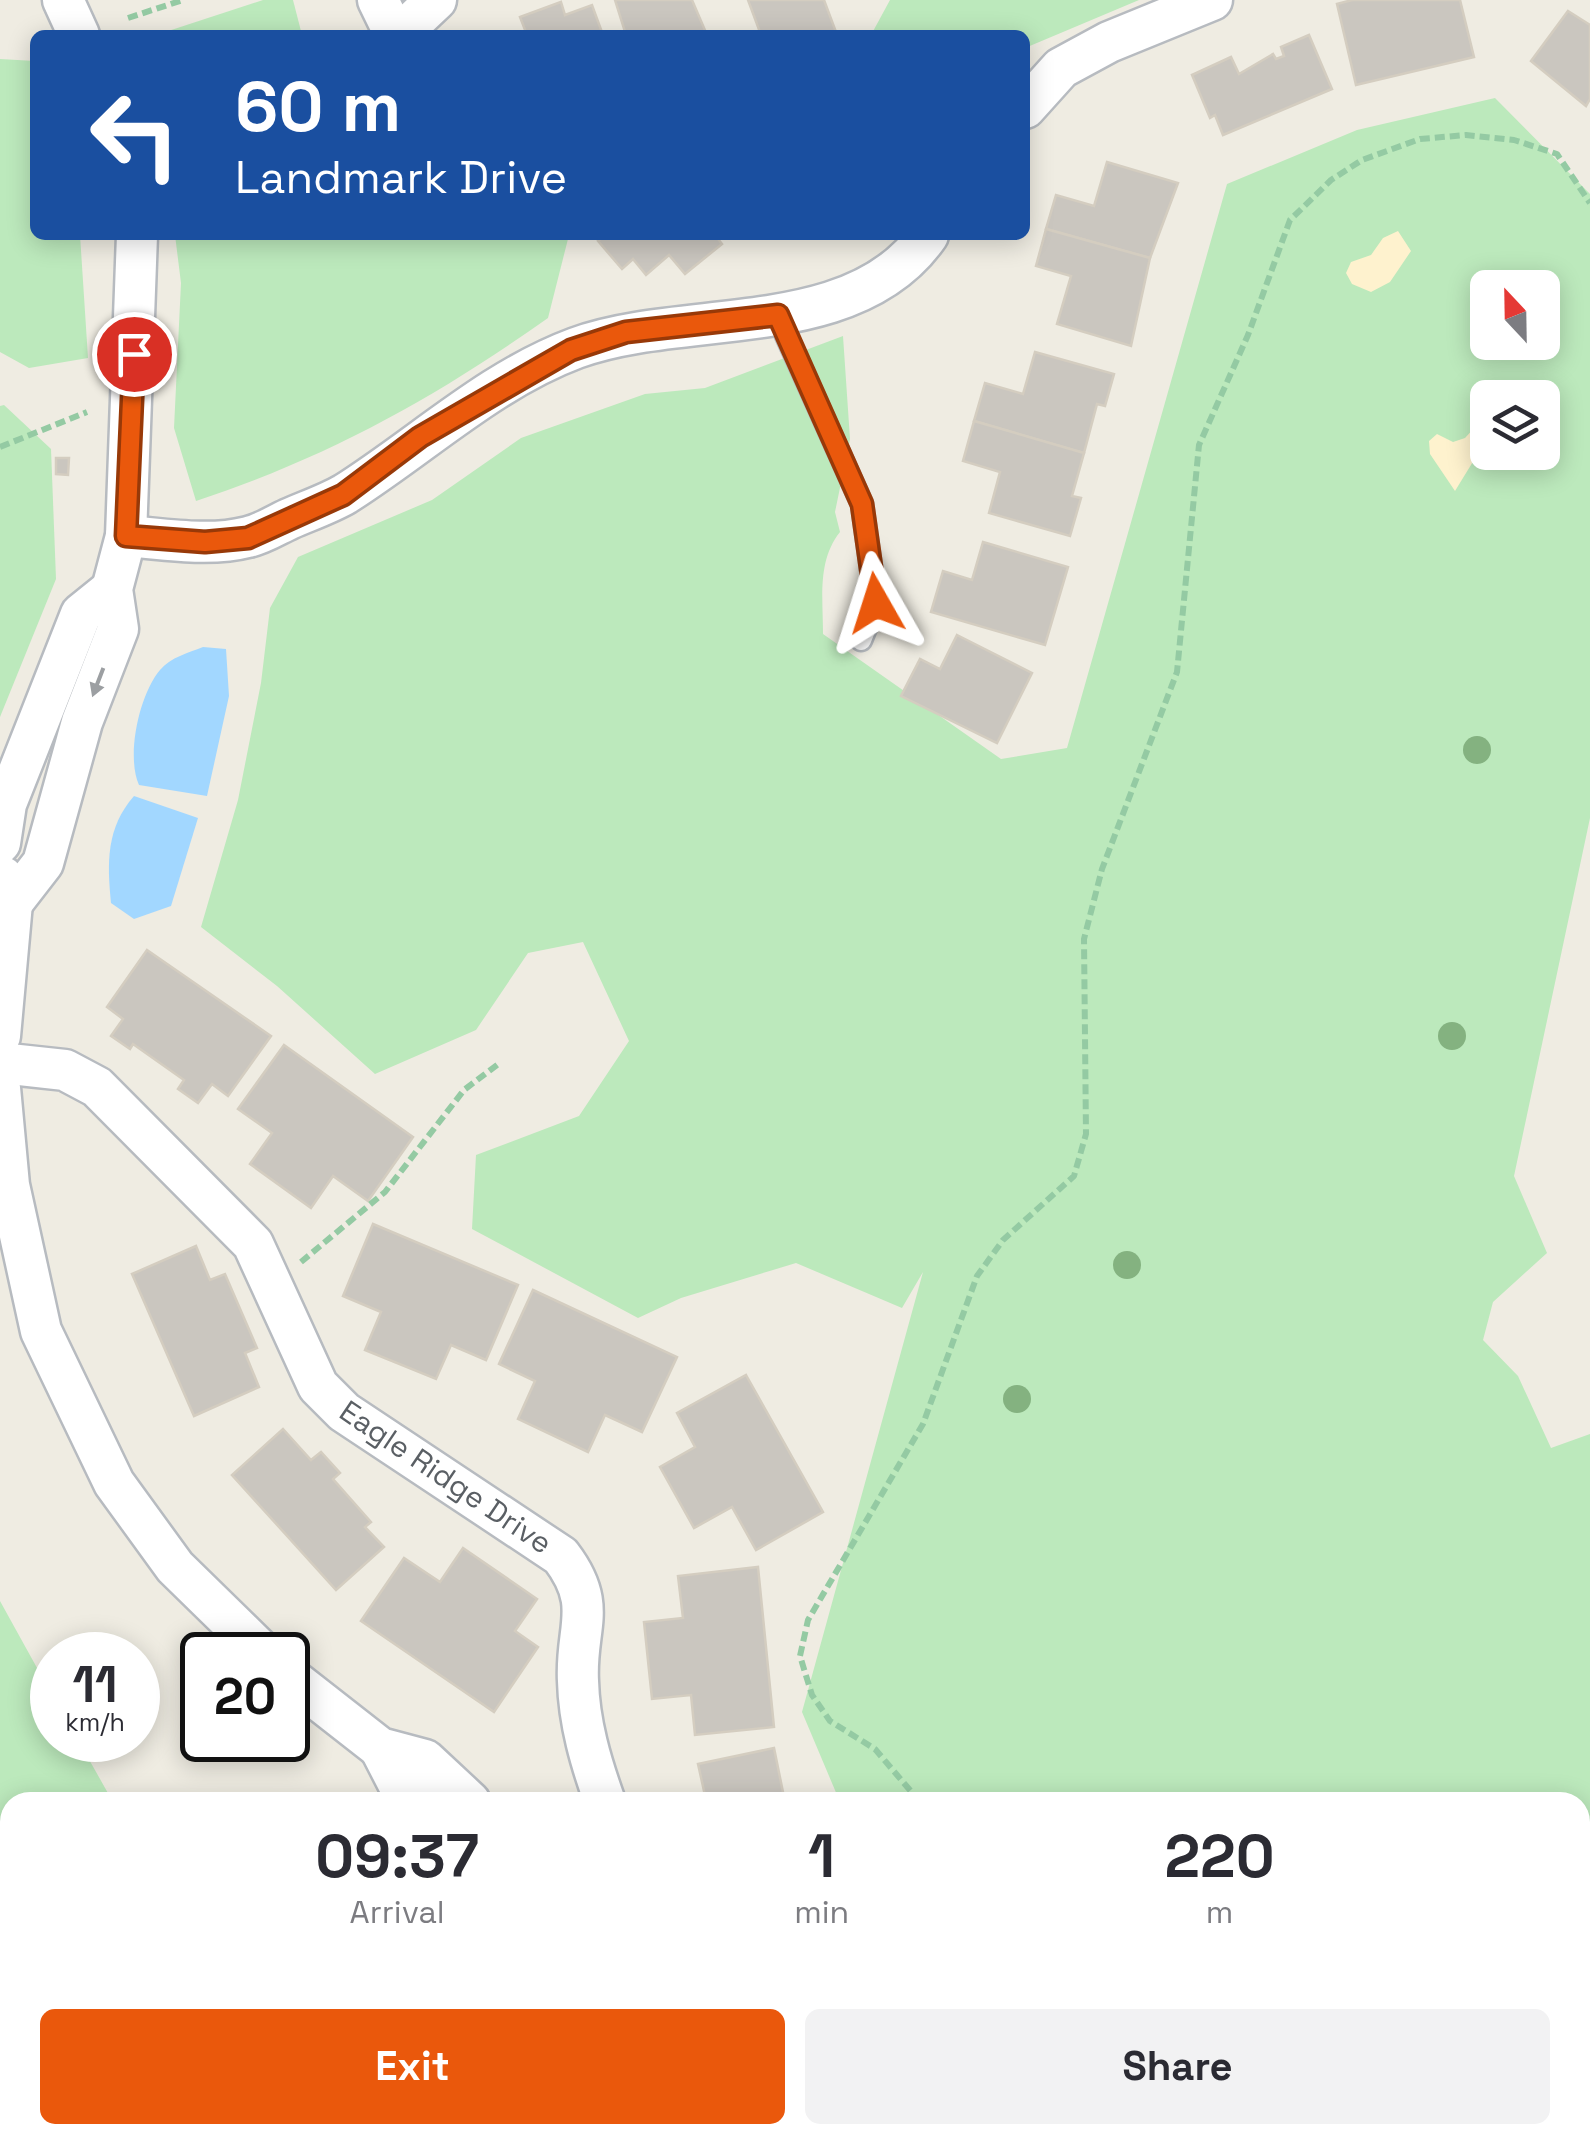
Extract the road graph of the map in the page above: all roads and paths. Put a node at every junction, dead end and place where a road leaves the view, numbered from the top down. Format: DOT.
graph roads {
  1 [pos="64,0"];
  2 [pos="183,0"];
  3 [pos="378,0"];
  4 [pos="436,0"];
  5 [pos="1212,0"];
  6 [pos="128,18"];
  7 [pos="77,30"];
  8 [pos="394,30"];
  9 [pos="403,30"];
  10 [pos="1030,102"];
  11 [pos="1590,203"];
  12 [pos="137,240"];
  13 [pos="924,240"];
  14 [pos="778,315"];
  15 [pos="88,412"];
  16 [pos="0,446"];
  17 [pos="126,536"];
  18 [pos="112,589"];
  19 [pos="862,640"];
  20 [pos="0,843"];
  21 [pos="6,886"];
  22 [pos="0,1036"];
  23 [pos="0,1062"];
  24 [pos="501,1062"];
  25 [pos="0,1088"];
  26 [pos="271,1282"];
  27 [pos="241,1632"];
  28 [pos="310,1693"];
  29 [pos="380,1748"];
  30 [pos="406,1792"];
  31 [pos="459,1792"];
  32 [pos="602,1792"];
  33 [pos="911,1792"];
  1 -- 7 [label="street"];
  2 -- 6 [label="path"];
  3 -- 8 [label="street"];
  4 -- 9 [label="street"];
  5 -- 10 [label="street"];
  11 -- 33 [label="path"];
  12 -- 17 [label="street"];
  13 -- 14 [label="street"];
  14 -- 17 [label="street"];
  14 -- 19 [label="lane"];
  15 -- 16 [label="path"];
  17 -- 18 [label="street"];
  18 -- 20 [label="street"];
  18 -- 21 [label="street, one-way"];
  21 -- 22 [label="street"];
  23 -- 26 [label="street, Eagle Ridge Drive"];
  24 -- 26 [label="path"];
  25 -- 27 [label="street"];
  26 -- 32 [label="street, Eagle Ridge Drive"];
  28 -- 29 [label="street"];
  29 -- 30 [label="street"];
  29 -- 31 [label="street"];
}
